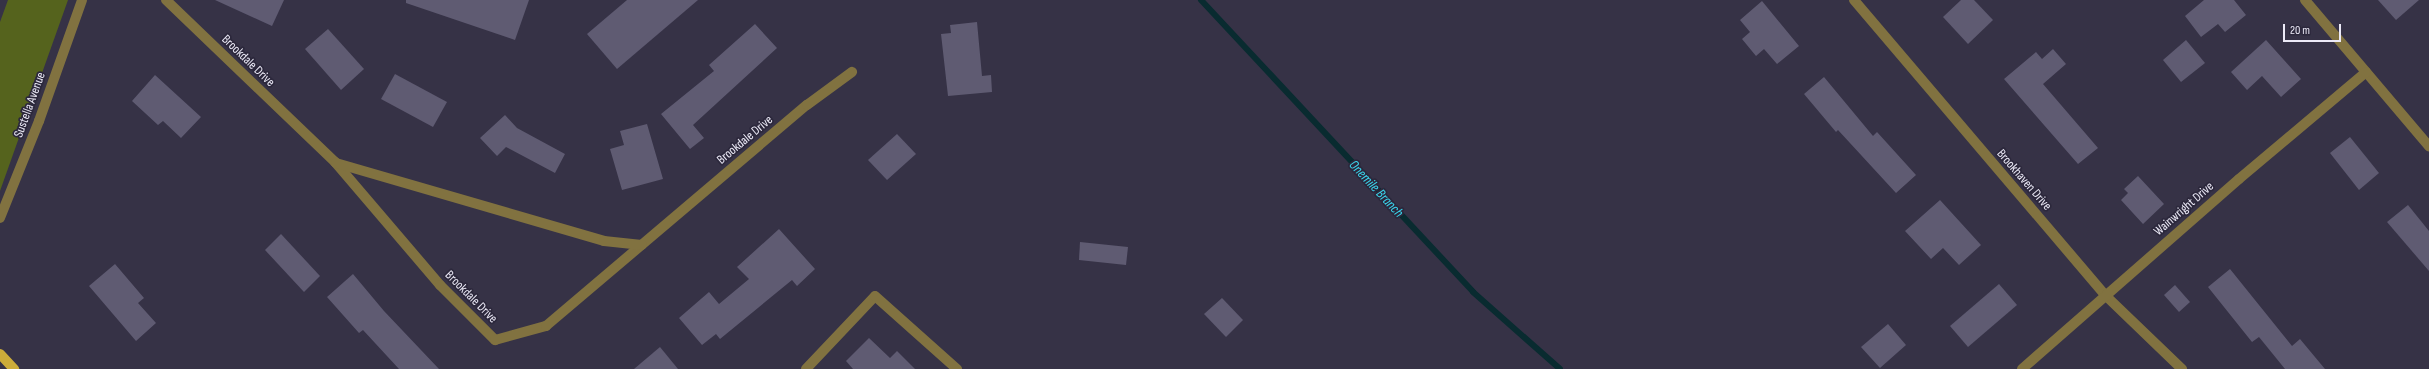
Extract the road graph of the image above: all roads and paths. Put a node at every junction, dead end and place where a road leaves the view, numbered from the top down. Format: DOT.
graph roads {
  1 [pos="82,0"];
  2 [pos="166,0"];
  3 [pos="1854,0"];
  4 [pos="2305,0"];
  5 [pos="852,72"];
  6 [pos="2366,72"];
  7 [pos="2429,146"];
  8 [pos="335,162"];
  9 [pos="0,218"];
  10 [pos="642,245"];
  11 [pos="2105,295"];
  12 [pos="0,354"];
  13 [pos="14,369"];
  14 [pos="806,369"];
  15 [pos="958,369"];
  16 [pos="2022,369"];
  17 [pos="2182,369"];
  1 -- 9 [label="street, Sustella Avenue"];
  2 -- 8 [label="street, Brookdale Drive"];
  3 -- 11 [label="street, Brookhaven Drive"];
  4 -- 6 [label="street"];
  5 -- 10 [label="street, Brookdale Drive"];
  6 -- 7 [label="street"];
  6 -- 11 [label="street, Wainwright Drive"];
  8 -- 10 [label="street"];
  8 -- 10 [label="street, Brookdale Drive"];
  11 -- 16 [label="street, Wainwright Drive"];
  11 -- 17 [label="street, Brookhaven Drive"];
  12 -- 13 [label="main road"];
  14 -- 15 [label="street"];
}
